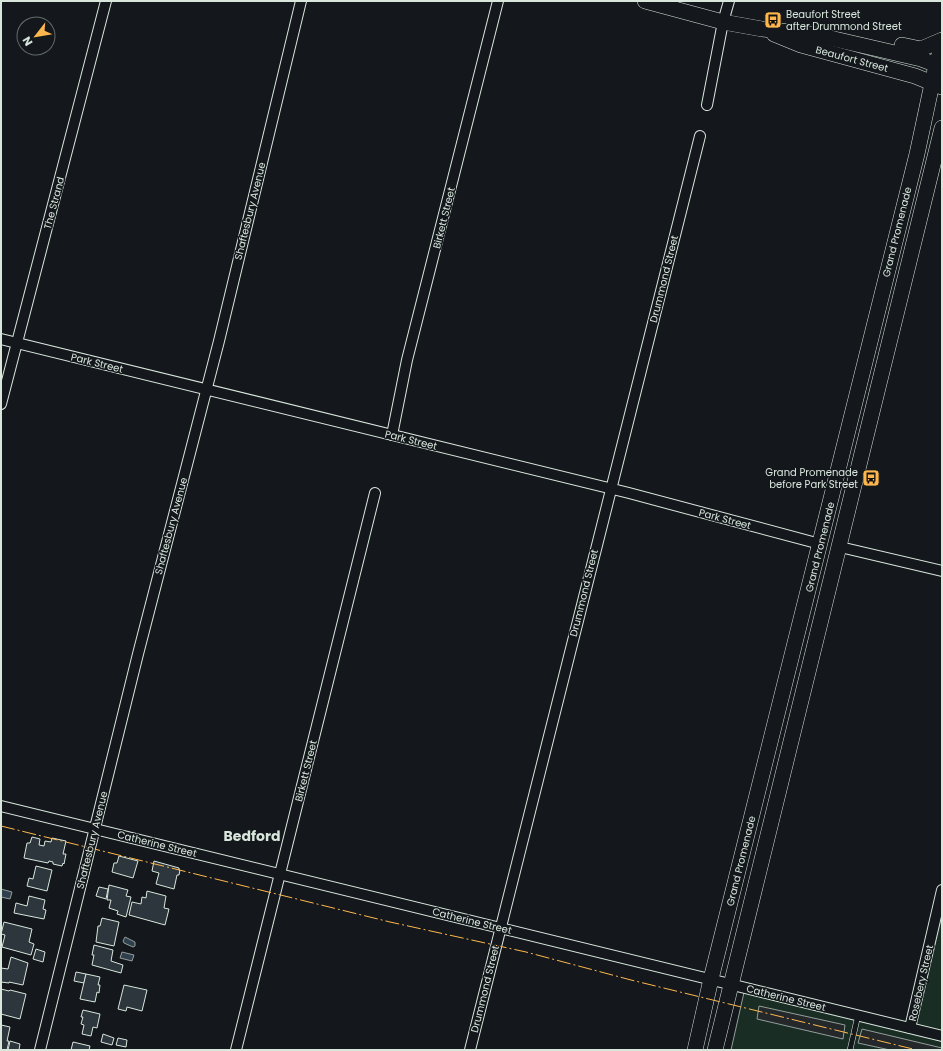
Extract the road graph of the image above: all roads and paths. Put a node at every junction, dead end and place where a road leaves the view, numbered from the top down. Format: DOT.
graph roads {
  1 [pos="106,1"];
  2 [pos="301,1"];
  3 [pos="498,1"];
  4 [pos="645,1"];
  5 [pos="729,1"];
  6 [pos="723,22"];
  7 [pos="762,29"];
  8 [pos="817,35"];
  9 [pos="942,40"];
  10 [pos="942,44"];
  11 [pos="939,66"];
  12 [pos="937,85"];
  13 [pos="707,105"];
  14 [pos="942,128"];
  15 [pos="700,136"];
  16 [pos="1,339"];
  17 [pos="17,343"];
  18 [pos="206,390"];
  19 [pos="1,404"];
  20 [pos="392,435"];
  21 [pos="611,488"];
  22 [pos="375,493"];
  23 [pos="820,544"];
  24 [pos="840,547"];
  25 [pos="942,571"];
  26 [pos="1,806"];
  27 [pos="95,829"];
  28 [pos="280,874"];
  29 [pos="942,890"];
  30 [pos="500,928"];
  31 [pos="711,979"];
  32 [pos="730,984"];
  33 [pos="858,1015"];
  34 [pos="910,1028"];
  35 [pos="942,1036"];
  36 [pos="40,1050"];
  37 [pos="236,1050"];
  38 [pos="470,1050"];
  39 [pos="695,1050"];
  40 [pos="715,1050"];
  41 [pos="850,1050"];
  1 -- 17 [label="street, The Strand"];
  2 -- 18 [label="street, Shaftesbury Avenue"];
  3 -- 20 [label="street, Birkett Street"];
  4 -- 6 [label="main road, Beaufort Street"];
  5 -- 6 [label="street"];
  6 -- 7 [label="main road, Beaufort Street"];
  6 -- 13 [label="street"];
  7 -- 8 [label="main road, Beaufort Street"];
  7 -- 12 [label="main road, Beaufort Street"];
  8 -- 9 [label="main road"];
  8 -- 11 [label="main road, Beaufort Street"];
  10 -- 11 [label="main road, Grand Promenade"];
  11 -- 12 [label="main road, Grand Promenade"];
  12 -- 23 [label="main road, Grand Promenade"];
  14 -- 24 [label="main road, Grand Promenade"];
  15 -- 21 [label="street, Drummond Street"];
  16 -- 17 [label="street, Park Street"];
  17 -- 18 [label="street, Park Street"];
  17 -- 19 [label="street, The Strand"];
  18 -- 20 [label="street, Park Street"];
  18 -- 27 [label="street, Shaftesbury Avenue"];
  20 -- 21 [label="street, Park Street"];
  21 -- 23 [label="street, Park Street"];
  21 -- 30 [label="street, Drummond Street"];
  22 -- 28 [label="street, Birkett Street"];
  23 -- 31 [label="main road, Grand Promenade"];
  24 -- 25 [label="street"];
  24 -- 32 [label="main road, Grand Promenade"];
  26 -- 27 [label="street, Catherine Street"];
  27 -- 28 [label="street, Catherine Street"];
  27 -- 36 [label="street, Shaftesbury Avenue"];
  28 -- 30 [label="street, Catherine Street"];
  28 -- 37 [label="street, Birkett Street"];
  29 -- 34 [label="street, Rosebery Street"];
  30 -- 31 [label="street, Catherine Street"];
  30 -- 38 [label="street, Drummond Street"];
  31 -- 32 [label="street, Catherine Street"];
  31 -- 39 [label="main road, Grand Promenade"];
  32 -- 33 [label="street, Catherine Street"];
  32 -- 40 [label="main road, Grand Promenade"];
  33 -- 34 [label="street, Catherine Street"];
  33 -- 41 [label="lane"];
  34 -- 35 [label="street, Catherine Street"];
}
